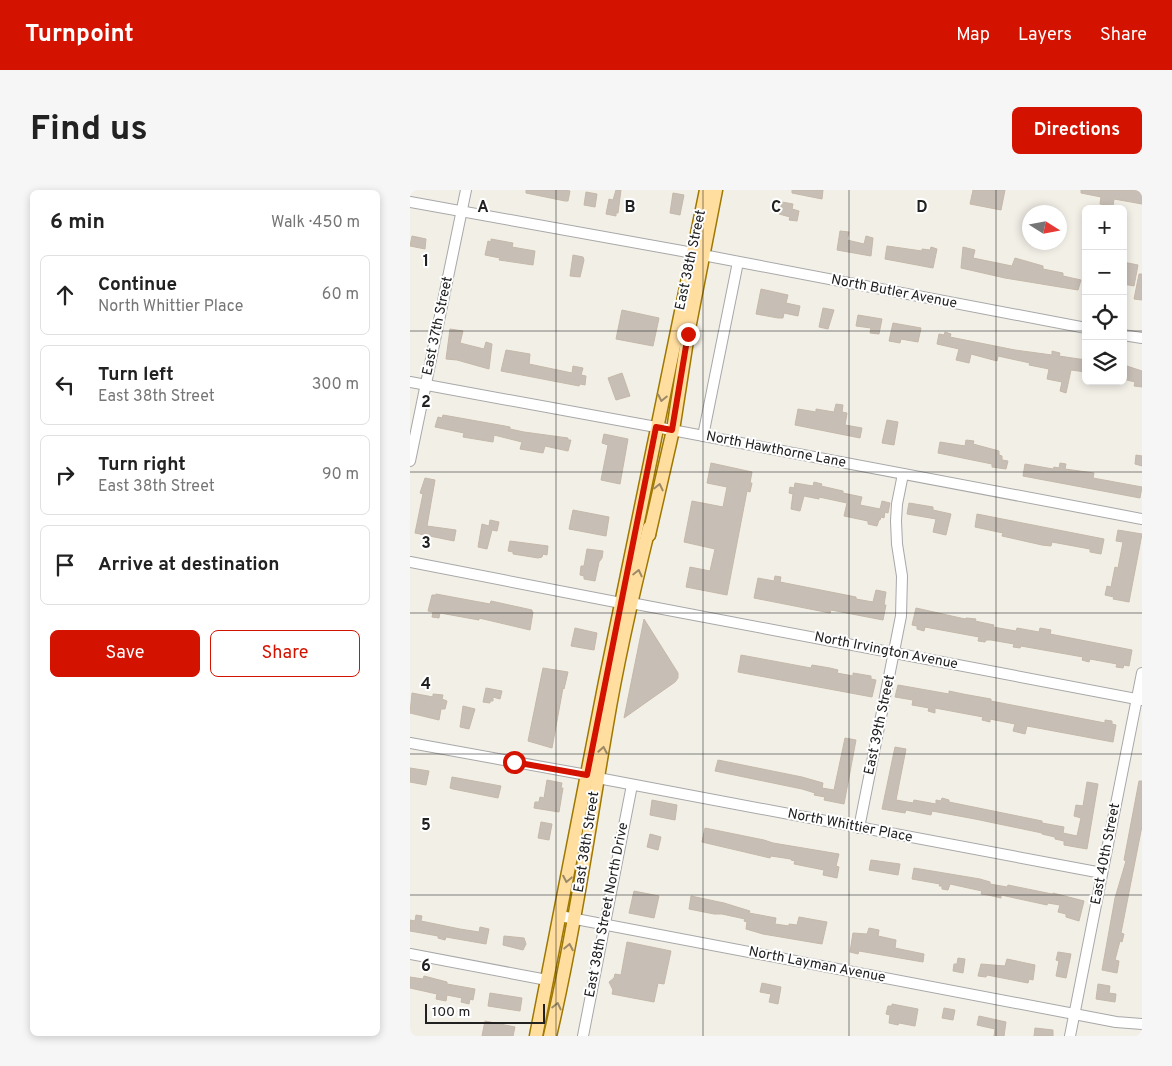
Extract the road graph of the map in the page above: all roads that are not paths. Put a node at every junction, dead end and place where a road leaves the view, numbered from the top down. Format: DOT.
graph roads {
  1 [pos="466,190"];
  2 [pos="706,190"];
  3 [pos="716,190"];
  4 [pos="410,202"];
  5 [pos="461,211"];
  6 [pos="698,254"];
  7 [pos="738,262"];
  8 [pos="1082,327"];
  9 [pos="1127,336"];
  10 [pos="1142,338"];
  11 [pos="410,382"];
  12 [pos="426,385"];
  13 [pos="656,427"];
  14 [pos="672,430"];
  15 [pos="703,436"];
  16 [pos="410,462"];
  17 [pos="903,474"];
  18 [pos="1142,519"];
  19 [pos="410,562"];
  20 [pos="626,603"];
  21 [pos="895,653"];
  22 [pos="1142,673"];
  23 [pos="1139,699"];
  24 [pos="410,743"];
  25 [pos="592,776"];
  26 [pos="632,785"];
  27 [pos="859,828"];
  28 [pos="1102,873"];
  29 [pos="560,916"];
  30 [pos="574,919"];
  31 [pos="604,924"];
  32 [pos="410,954"];
  33 [pos="547,980"];
  34 [pos="1074,1014"];
  35 [pos="1142,1024"];
  36 [pos="536,1036"];
  37 [pos="550,1036"];
  38 [pos="583,1036"];
  39 [pos="1070,1036"];
  1 -- 5 [label="street, East 37th Street"];
  2 -- 6 [label="main road, East 38th Street"];
  3 -- 6 [label="main road, East 38th Street"];
  4 -- 5 [label="street, North Butler Avenue"];
  5 -- 6 [label="street, North Butler Avenue"];
  5 -- 12 [label="street, East 37th Street"];
  6 -- 7 [label="street, North Butler Avenue"];
  6 -- 13 [label="main road, East 38th Street, one-way"];
  6 -- 14 [label="main road, East 38th Street"];
  7 -- 8 [label="street, North Butler Avenue"];
  7 -- 15 [label="street"];
  9 -- 10 [label="street"];
  11 -- 12 [label="street, North Hawthorne Lane"];
  12 -- 13 [label="street, North Hawthorne Lane"];
  12 -- 16 [label="street, East 37th Street"];
  13 -- 14 [label="street, North Hawthorne Lane"];
  13 -- 20 [label="main road, East 38th Street"];
  14 -- 15 [label="street, North Hawthorne Lane"];
  20 -- 14 [label="main road, East 38th Street, one-way"];
  15 -- 17 [label="street, North Hawthorne Lane"];
  17 -- 18 [label="street, North Hawthorne Lane"];
  17 -- 21 [label="street, East 39th Street"];
  19 -- 20 [label="street, North Irvington Avenue"];
  20 -- 21 [label="street, North Irvington Avenue"];
  20 -- 25 [label="main road, East 38th Street"];
  21 -- 23 [label="street, North Irvington Avenue"];
  21 -- 27 [label="street, East 39th Street"];
  22 -- 23 [label="street, East 40th Street"];
  23 -- 28 [label="street, East 40th Street"];
  24 -- 25 [label="street, North Whittier Place"];
  25 -- 26 [label="street, North Whittier Place"];
  25 -- 29 [label="main road, East 38th Street, one-way"];
  25 -- 30 [label="main road, East 38th Street"];
  26 -- 27 [label="street, North Whittier Place"];
  26 -- 31 [label="street, East 38th Street North Drive"];
  27 -- 28 [label="street, North Whittier Place"];
  28 -- 34 [label="street, East 40th Street"];
  29 -- 30 [label="street, North Layman Avenue"];
  29 -- 33 [label="main road, East 38th Street"];
  30 -- 31 [label="street, North Layman Avenue"];
  37 -- 30 [label="main road, East 38th Street, one-way"];
  31 -- 34 [label="street, North Layman Avenue"];
  31 -- 38 [label="street, East 38th Street North Drive"];
  32 -- 33 [label="street"];
  33 -- 36 [label="main road, East 38th Street"];
  34 -- 35 [label="street, North Layman Avenue"];
  34 -- 39 [label="street, East 40th Street"];
}
